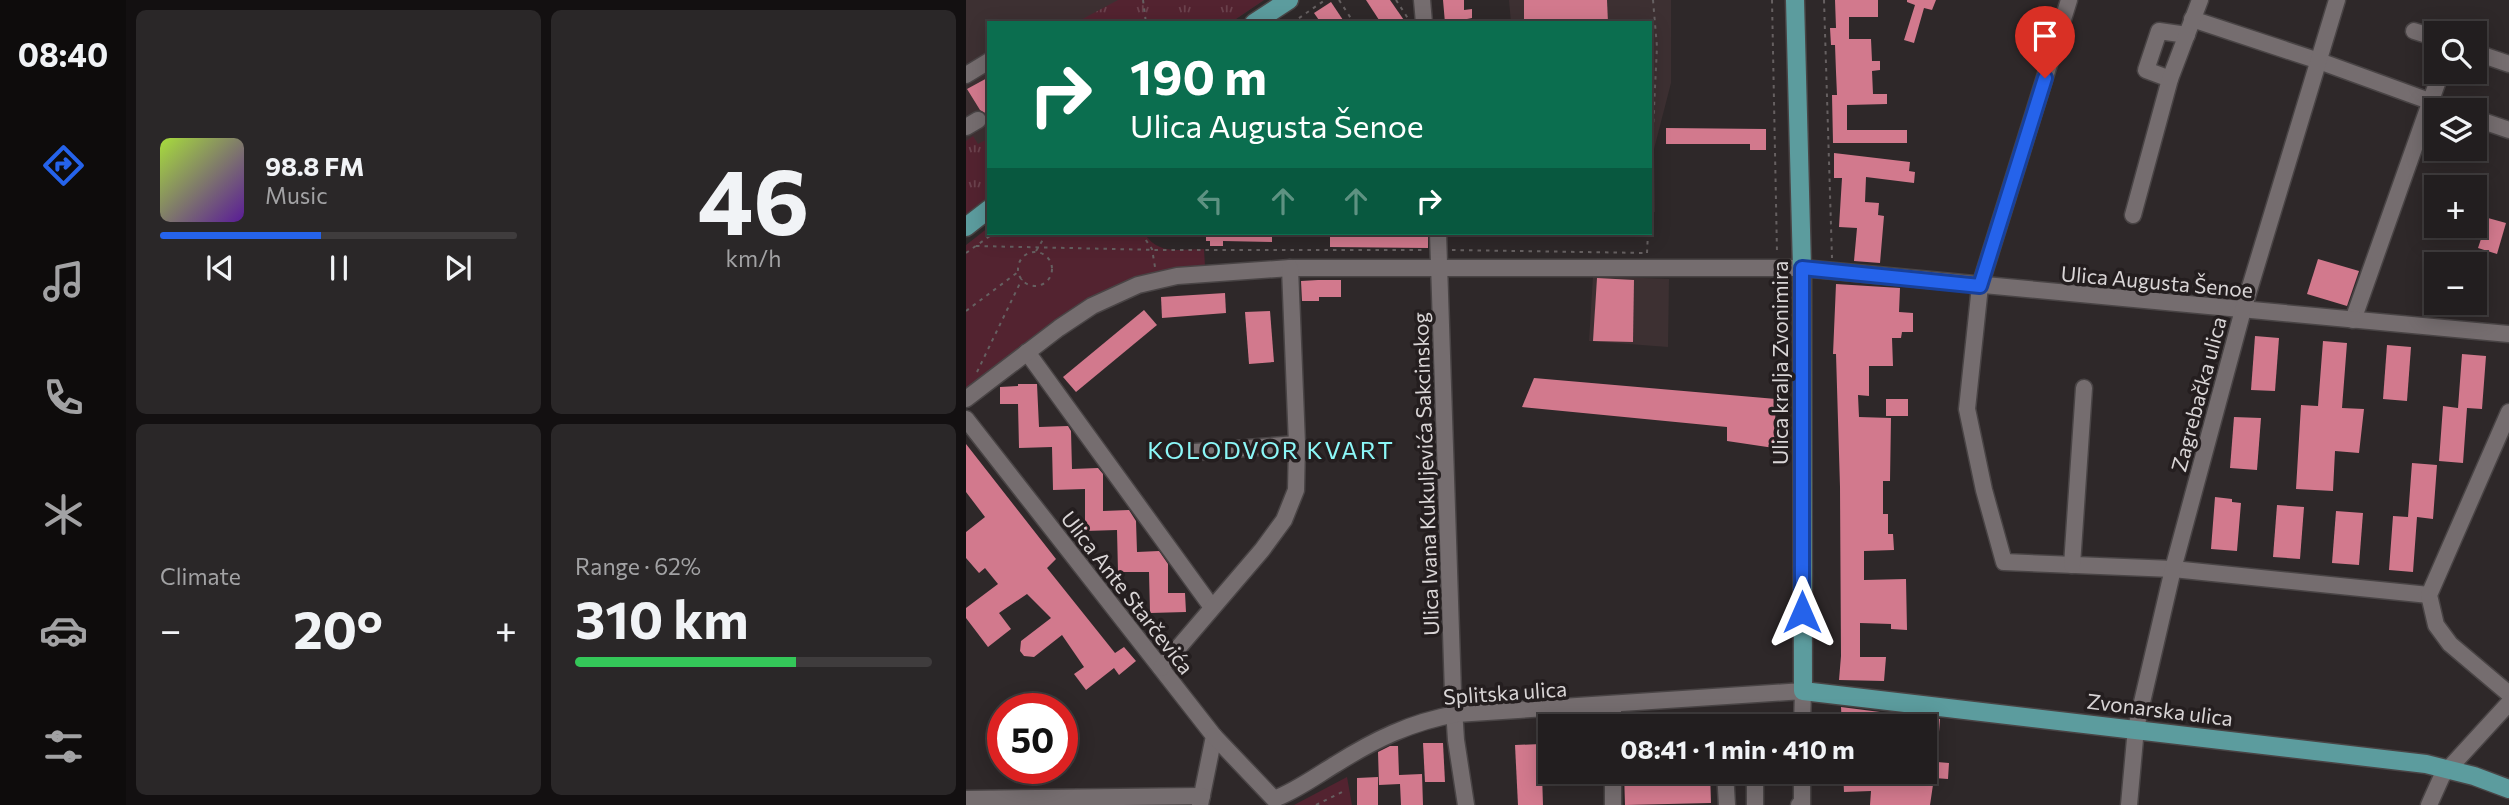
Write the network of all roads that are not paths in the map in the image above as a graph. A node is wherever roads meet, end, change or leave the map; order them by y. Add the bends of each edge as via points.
1 (1289, 0) edge
2 (1422, 0) edge
3 (1795, 0) edge
4 (2070, 0) edge
5 (2200, 0) edge
6 (2336, 0) edge
7 (2192, 19) junction
8 (1257, 21) edge
9 (1424, 21) edge
10 (2414, 31) dead end
11 (2424, 34) edge
12 (2187, 35) junction
13 (2487, 56) edge
14 (2319, 61) junction
15 (987, 62) edge
16 (2509, 64) edge
17 (966, 75) edge
18 (2170, 79) junction
19 (2424, 99) edge
20 (2424, 122) edge
21 (2487, 123) edge
22 (2509, 131) edge
23 (987, 211) edge
24 (2133, 215) dead end
25 (966, 228) edge
26 (1438, 235) edge
27 (1290, 268) junction
28 (1440, 268) junction
29 (1802, 268) junction
30 (1980, 286) junction
31 (2243, 310) junction
32 (2353, 320) junction
33 (2509, 334) edge
34 (1027, 352) junction
35 (2084, 388) dead end
36 (966, 399) edge
37 (2509, 412) edge
38 (966, 419) edge
39 (1297, 444) junction
40 (1195, 452) dead end
41 (2072, 565) junction
42 (2173, 569) junction
43 (2429, 595) junction
44 (1212, 606) junction
45 (1161, 668) junction
46 (1803, 691) junction
47 (2509, 694) edge
48 (2509, 703) edge
49 (1613, 705) junction
50 (1456, 714) junction
51 (1613, 714) edge
52 (1802, 714) edge
53 (2136, 728) junction
54 (1214, 736) junction
55 (2448, 768) junction
56 (1613, 784) edge
57 (1726, 784) edge
58 (1755, 784) edge
59 (1801, 784) edge
60 (2509, 789) edge
61 (966, 799) edge
62 (1201, 800) edge
63 (1276, 802) edge
64 (1466, 805) edge
65 (1613, 805) edge
66 (1727, 805) edge
67 (1755, 805) edge
68 (1800, 805) edge
69 (2129, 805) edge
70 (2429, 805) edge

1 - 8 main road
2 - 9 street
3 - 29 main road, Ulica kralja Zvonimira
4 - 30 street
5 - 7 street
6 - 14 street, Zagrebačka ulica
7 - 12 street
7 - 14 street
10 - 11 street
12 - 18 street
12 - 18 street via 2159,31 2146,70
13 - 16 street
14 - 19 street
14 - 31 street, Zagrebačka ulica
15 - 17 street
18 - 24 street
20 - 32 street
21 - 22 street
23 - 25 main road
26 - 28 street, Ulica Ivana Kukuljevića Sakcinskog
27 - 28 street, Ulica Augusta Šenoe
27 - 34 street, Ulica Augusta Šenoe via 1211,272 1138,285 1092,306
27 - 39 street
28 - 29 street, Ulica Augusta Šenoe via 1648,261
28 - 50 street, Ulica Ivana Kukuljevića Sakcinskog
29 - 30 street, Ulica Augusta Šenoe
29 - 46 main road, Ulica kralja Zvonimira
30 - 31 street, Ulica Augusta Šenoe
30 - 41 street via 1967,409 2004,562
31 - 32 street, Ulica Augusta Šenoe
31 - 42 street, Zagrebačka ulica
32 - 33 street, Ulica Augusta Šenoe
34 - 36 street, Ulica Augusta Šenoe
34 - 44 street
35 - 41 street
37 - 43 street
38 - 45 street, Ulica Ante Starčevića
39 - 40 street
39 - 44 street via 1296,490 1284,520
41 - 42 street
42 - 43 street
42 - 53 street, Zagrebačka ulica
43 - 47 street via 2436,625 2450,644
44 - 45 street
45 - 54 street, Ulica Ante Starčevića
46 - 49 street, Splitska ulica
46 - 52 street, Ulica kralja Zvonimira
46 - 53 main road, Zvonarska ulica
48 - 55 street
49 - 50 street, Splitska ulica
49 - 51 street
50 - 63 street, Splitska ulica via 1404,727
50 - 64 street, Ulica Ivana Kukuljevića Sakcinskog
53 - 55 main road, Zvonarska ulica
53 - 69 street, Zagrebačka ulica
54 - 62 street
54 - 63 street, Splitska ulica
55 - 60 main road, Zvonarska ulica
55 - 70 street
56 - 65 street
57 - 66 street
58 - 67 street
59 - 68 street
61 - 62 street

